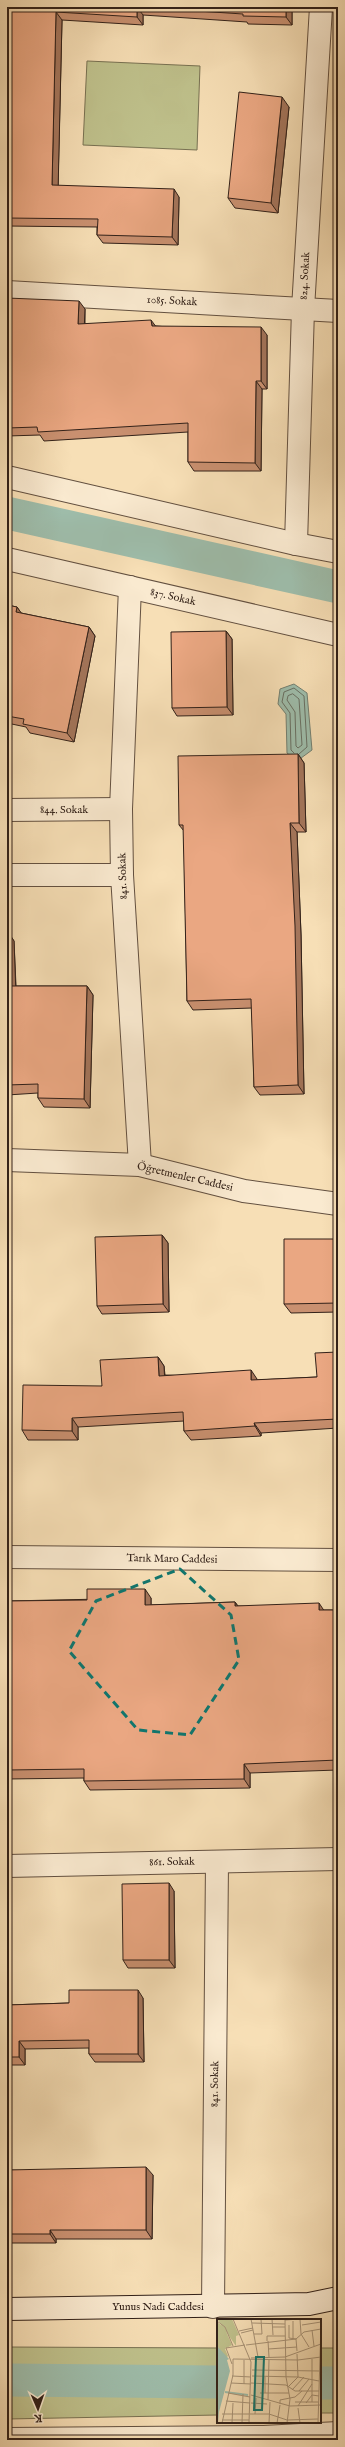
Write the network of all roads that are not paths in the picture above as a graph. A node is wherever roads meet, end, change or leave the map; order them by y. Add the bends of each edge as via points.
1 (321, 7) edge
2 (7, 292) edge
3 (303, 309) junction
4 (338, 311) edge
5 (7, 477) edge
6 (296, 544) junction
7 (338, 552) edge
8 (7, 559) edge
9 (130, 587) junction
10 (338, 635) edge
11 (121, 809) junction
12 (7, 810) edge
13 (7, 875) edge
14 (122, 876) junction
15 (7, 1160) edge
16 (140, 1165) junction
17 (338, 1204) edge
18 (7, 1557) edge
19 (338, 1560) edge
20 (338, 1859) edge
21 (217, 1862) junction
22 (7, 1866) edge
23 (338, 2298) edge
24 (309, 2304) junction
25 (213, 2307) junction
26 (7, 2309) edge
27 (338, 2310) edge
28 (338, 2434) edge
29 (7, 2439) edge
30 (264, 2439) edge

1 - 3 street, 824. Sokak
2 - 3 street, 1085. Sokak
3 - 4 street, 1085. Sokak
3 - 6 street, 824. Sokak
5 - 6 street
6 - 7 street
8 - 9 street, 837. Sokak
9 - 10 street, 837. Sokak
9 - 11 street, 841. Sokak
11 - 12 street, 844. Sokak
11 - 14 street, 841. Sokak
13 - 14 street
14 - 16 street, 841. Sokak
15 - 16 street, Öğretmenler Caddesi
16 - 17 street, Öğretmenler Caddesi via 244,1191
18 - 19 street, Tarık Maro Caddesi
20 - 21 street, 861. Sokak
21 - 22 street, 861. Sokak
21 - 25 street, 841. Sokak
23 - 24 street, Yunus Nadi Caddesi
24 - 25 street, Yunus Nadi Caddesi
24 - 27 street, Yunus Nadi Caddesi
25 - 26 street, Yunus Nadi Caddesi
28 - 30 street
29 - 30 street

